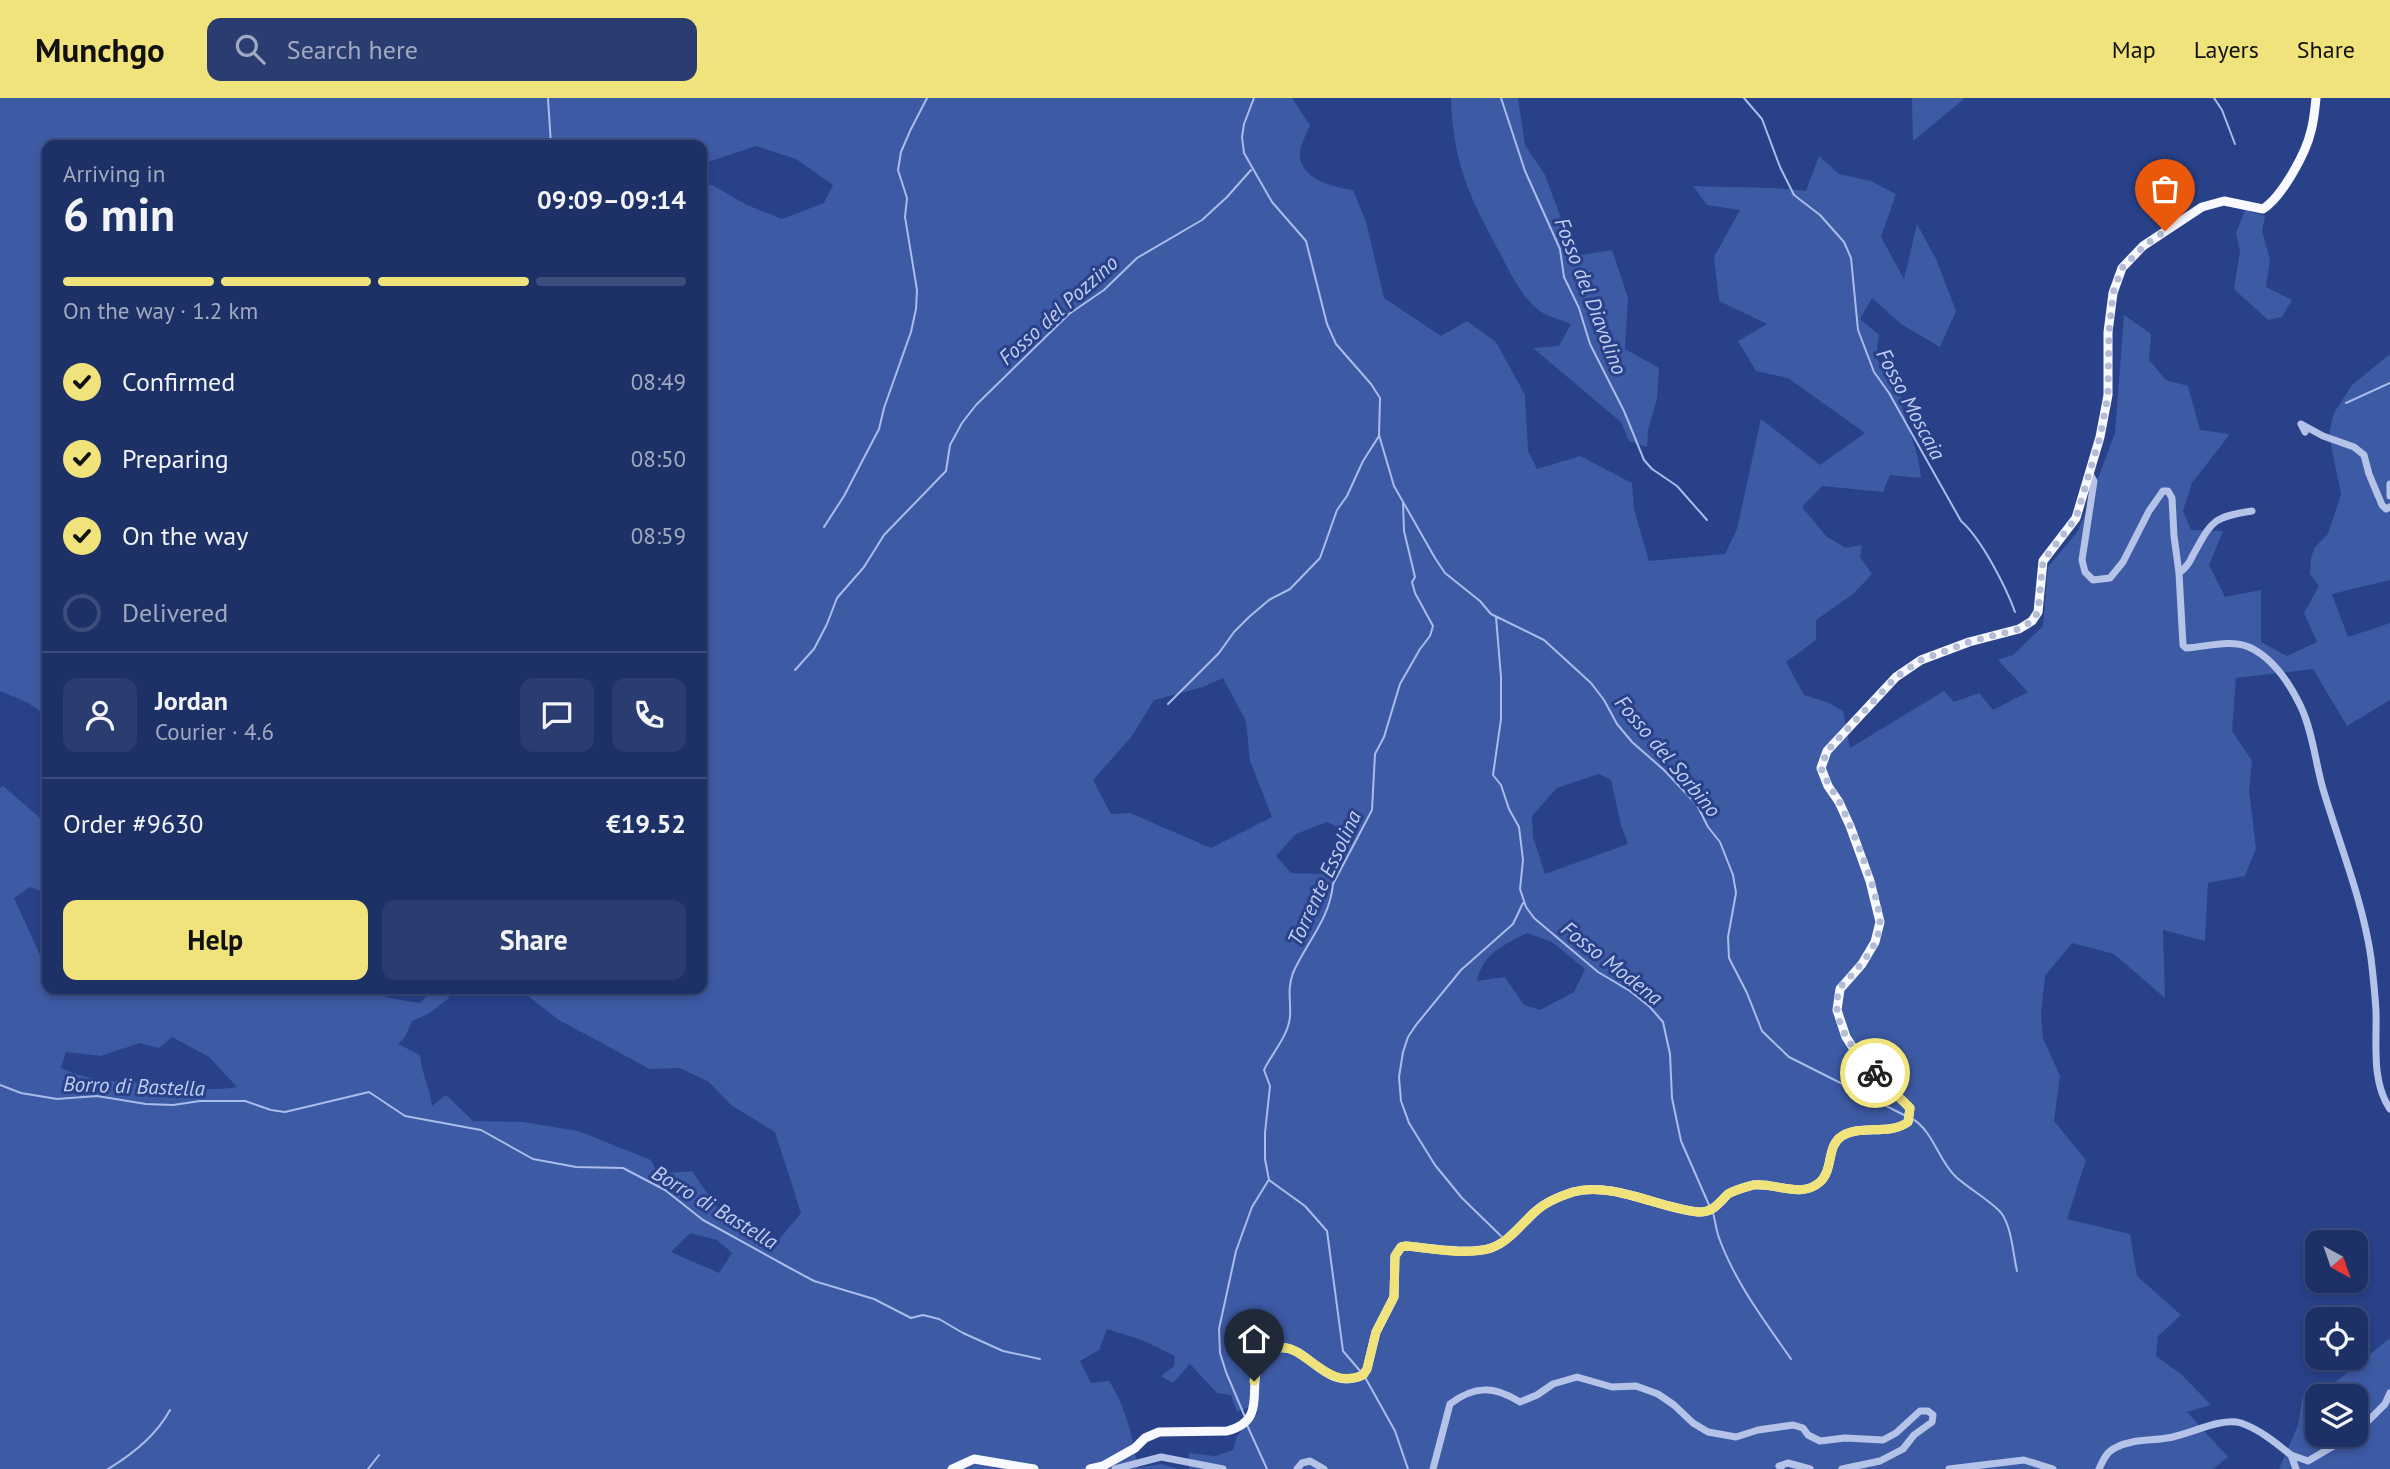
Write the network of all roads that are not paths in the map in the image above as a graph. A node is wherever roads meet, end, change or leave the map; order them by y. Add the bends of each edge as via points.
1 (2316, 98) edge
2 (2305, 432) dead end
3 (2090, 474) junction
4 (2390, 484) edge
5 (2390, 496) edge
6 (2390, 507) edge
7 (2252, 511) dead end
8 (2179, 573) junction
9 (2390, 1109) edge
10 (2390, 1393) edge
11 (2368, 1423) edge
12 (2332, 1447) edge
13 (2291, 1455) junction
14 (1106, 1467) edge
15 (952, 1469) edge
16 (1034, 1469) edge
17 (1090, 1469) edge
18 (1115, 1469) edge
19 (1223, 1469) edge
20 (1297, 1469) edge
21 (1324, 1469) edge
22 (1433, 1469) edge
23 (1781, 1469) edge
24 (1810, 1469) edge
25 (1842, 1469) edge
26 (1948, 1469) edge
27 (2053, 1469) edge
28 (2099, 1469) edge
29 (2296, 1469) edge

1 - 3 main road via 2304,150 2274,202 2263,209 2224,201 2202,207 2144,246 2122,268 2113,293 2108,395
2 - 6 street via 2301,424 2364,455 2382,505
3 - 8 street via 2094,481 2082,560 2087,576 2110,578 2166,491 2172,498
3 - 14 main road via 2076,518 2043,561 2038,612 2032,621 1921,660 1896,677 1827,751 1821,768 1850,826 1880,922 1862,964 1840,989 1837,1010 1846,1037 1861,1060 1910,1108 1908,1122 1895,1129 1842,1136 1832,1151 1829,1173 1808,1189 1755,1185 1730,1192 1718,1206 1704,1212 1620,1193 1575,1191 1538,1209 1492,1248 1401,1247 1395,1256 1394,1297 1376,1332 1363,1375 1332,1376 1293,1349 1278,1348 1258,1364 1252,1414 1237,1428 1159,1432
4 - 5 street
7 - 8 street via 2220,517 2207,528
8 - 9 street via 2183,645 2197,648 2222,643 2253,649 2276,667 2302,709 2371,955 2378,1078
10 - 11 street
12 - 13 street via 2308,1461
13 - 28 street via 2264,1435 2228,1421 2169,1438 2117,1446
13 - 29 street
14 - 17 main road
15 - 16 main road via 974,1459
18 - 19 street via 1161,1457
20 - 21 street via 1310,1461
22 - 25 street via 1450,1404 1462,1395 1502,1391 1520,1402 1577,1377 1647,1390 1708,1432 1736,1437 1793,1425 1820,1441 1883,1440 1920,1411 1933,1415 1932,1422 1903,1449 1880,1461
23 - 24 street via 1779,1466 1788,1463
26 - 27 street via 2024,1460

